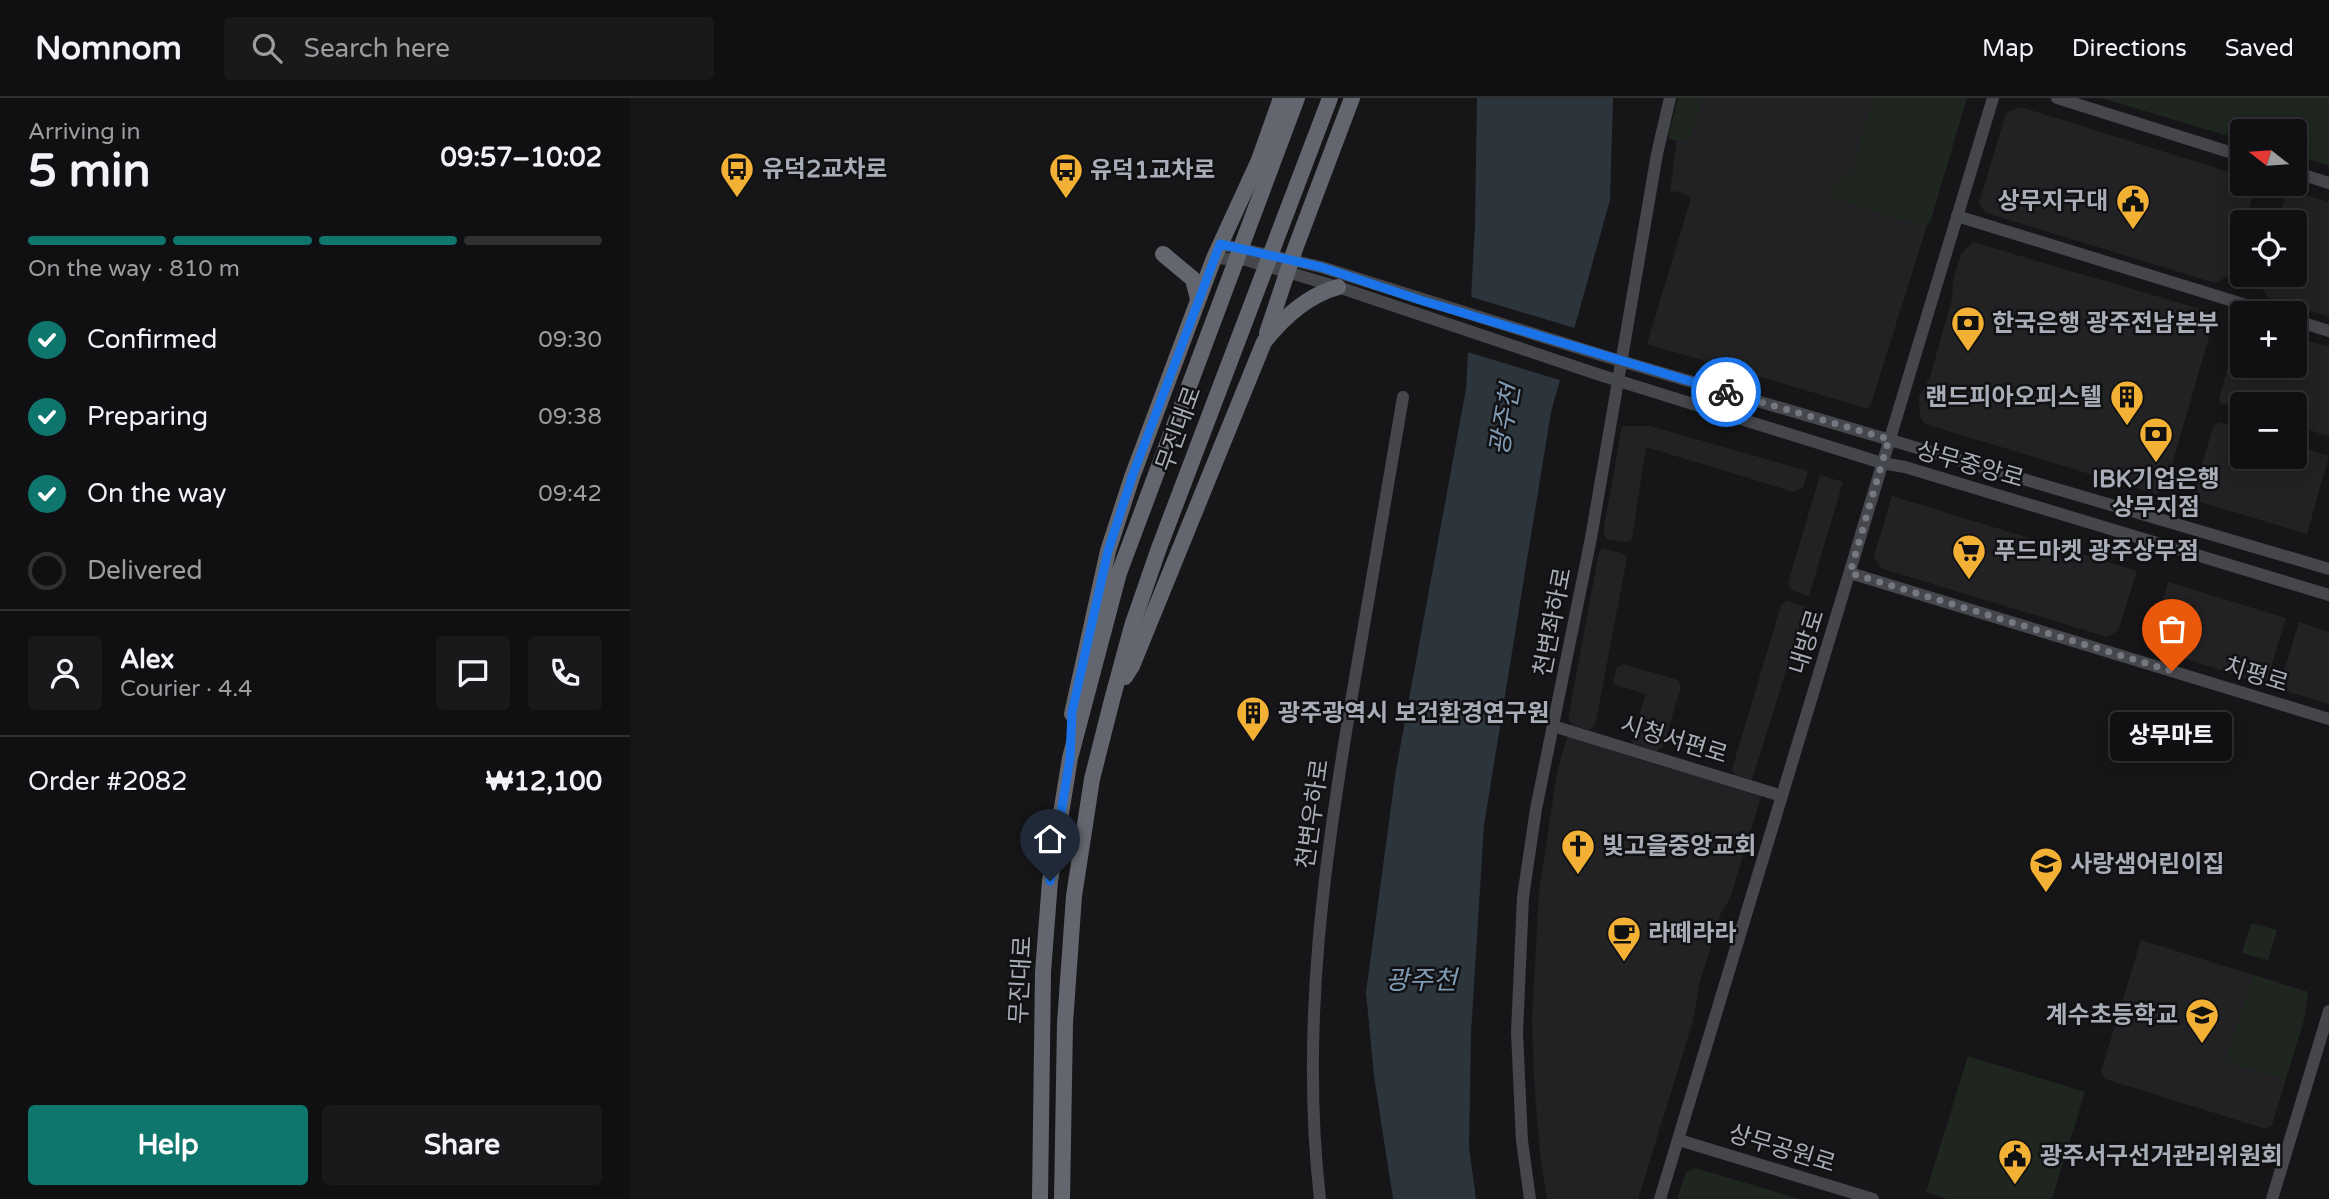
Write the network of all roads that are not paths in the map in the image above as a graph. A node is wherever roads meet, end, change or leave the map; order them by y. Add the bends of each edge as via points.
1 (1281, 98) edge
2 (1297, 98) edge
3 (1352, 98) edge
4 (1670, 98) edge
5 (1993, 98) edge
6 (2043, 98) edge
7 (1331, 100) edge
8 (2067, 101) edge
9 (2230, 152) edge
10 (2307, 176) edge
11 (2329, 183) edge
12 (1957, 216) junction
13 (1217, 251) junction
14 (1163, 254) dead end
15 (1290, 266) junction
16 (1338, 287) junction
17 (1198, 299) junction
18 (2233, 301) edge
19 (2307, 324) edge
20 (2329, 331) edge
21 (1265, 342) junction
22 (1621, 361) junction
23 (1617, 379) junction
24 (1403, 397) dead end
25 (1889, 439) junction
26 (1882, 463) junction
27 (2329, 569) edge
28 (1850, 573) junction
29 (2329, 595) edge
30 (1112, 700) junction
31 (2329, 719) edge
32 (1553, 726) junction
33 (1070, 758) junction
34 (1782, 796) junction
35 (2329, 1012) edge
36 (1679, 1140) junction
37 (1040, 1199) edge
38 (1062, 1199) edge
39 (1320, 1199) edge
40 (1530, 1199) edge
41 (1660, 1199) edge
42 (1873, 1199) edge
43 (2272, 1199) edge

1 - 13 highway via 1259,160
2 - 33 highway, 무진대로 via 1119,573
3 - 15 highway
4 - 22 street, 천변좌하로
5 - 12 street, 내방로
6 - 8 street
7 - 30 highway, 무진대로 via 1140,603
8 - 9 street
10 - 11 street
12 - 18 street
12 - 25 street, 내방로
13 - 15 street
13 - 17 highway
14 - 17 highway via 1193,278
15 - 16 street
15 - 21 highway
15 - 22 street, 상무중앙로
16 - 21 highway via 1283,320
16 - 23 street, 상무중앙로
17 - 33 highway via 1108,551 1072,712
19 - 20 street
21 - 30 highway via 1132,666
22 - 23 street, 천변좌하로
22 - 25 street, 상무중앙로
23 - 26 street, 상무중앙로
23 - 32 street, 천변좌하로
24 - 39 street, 천변우하로 via 1331,816 1317,953 1312,1076
25 - 26 street, 내방로
25 - 27 street, 상무중앙로
26 - 28 street, 내방로
26 - 29 street, 상무중앙로
28 - 31 street, 치평로
28 - 34 street, 내방로
30 - 38 highway, 무진대로 via 1092,779 1073,896
32 - 34 street, 시청서편로
32 - 40 street, 천변좌하로 via 1523,897 1519,960 1519,1085
33 - 37 highway, 무진대로 via 1050,881 1043,972
34 - 36 street, 내방로
35 - 43 street
36 - 41 street, 내방로
36 - 42 street, 상무공원로

